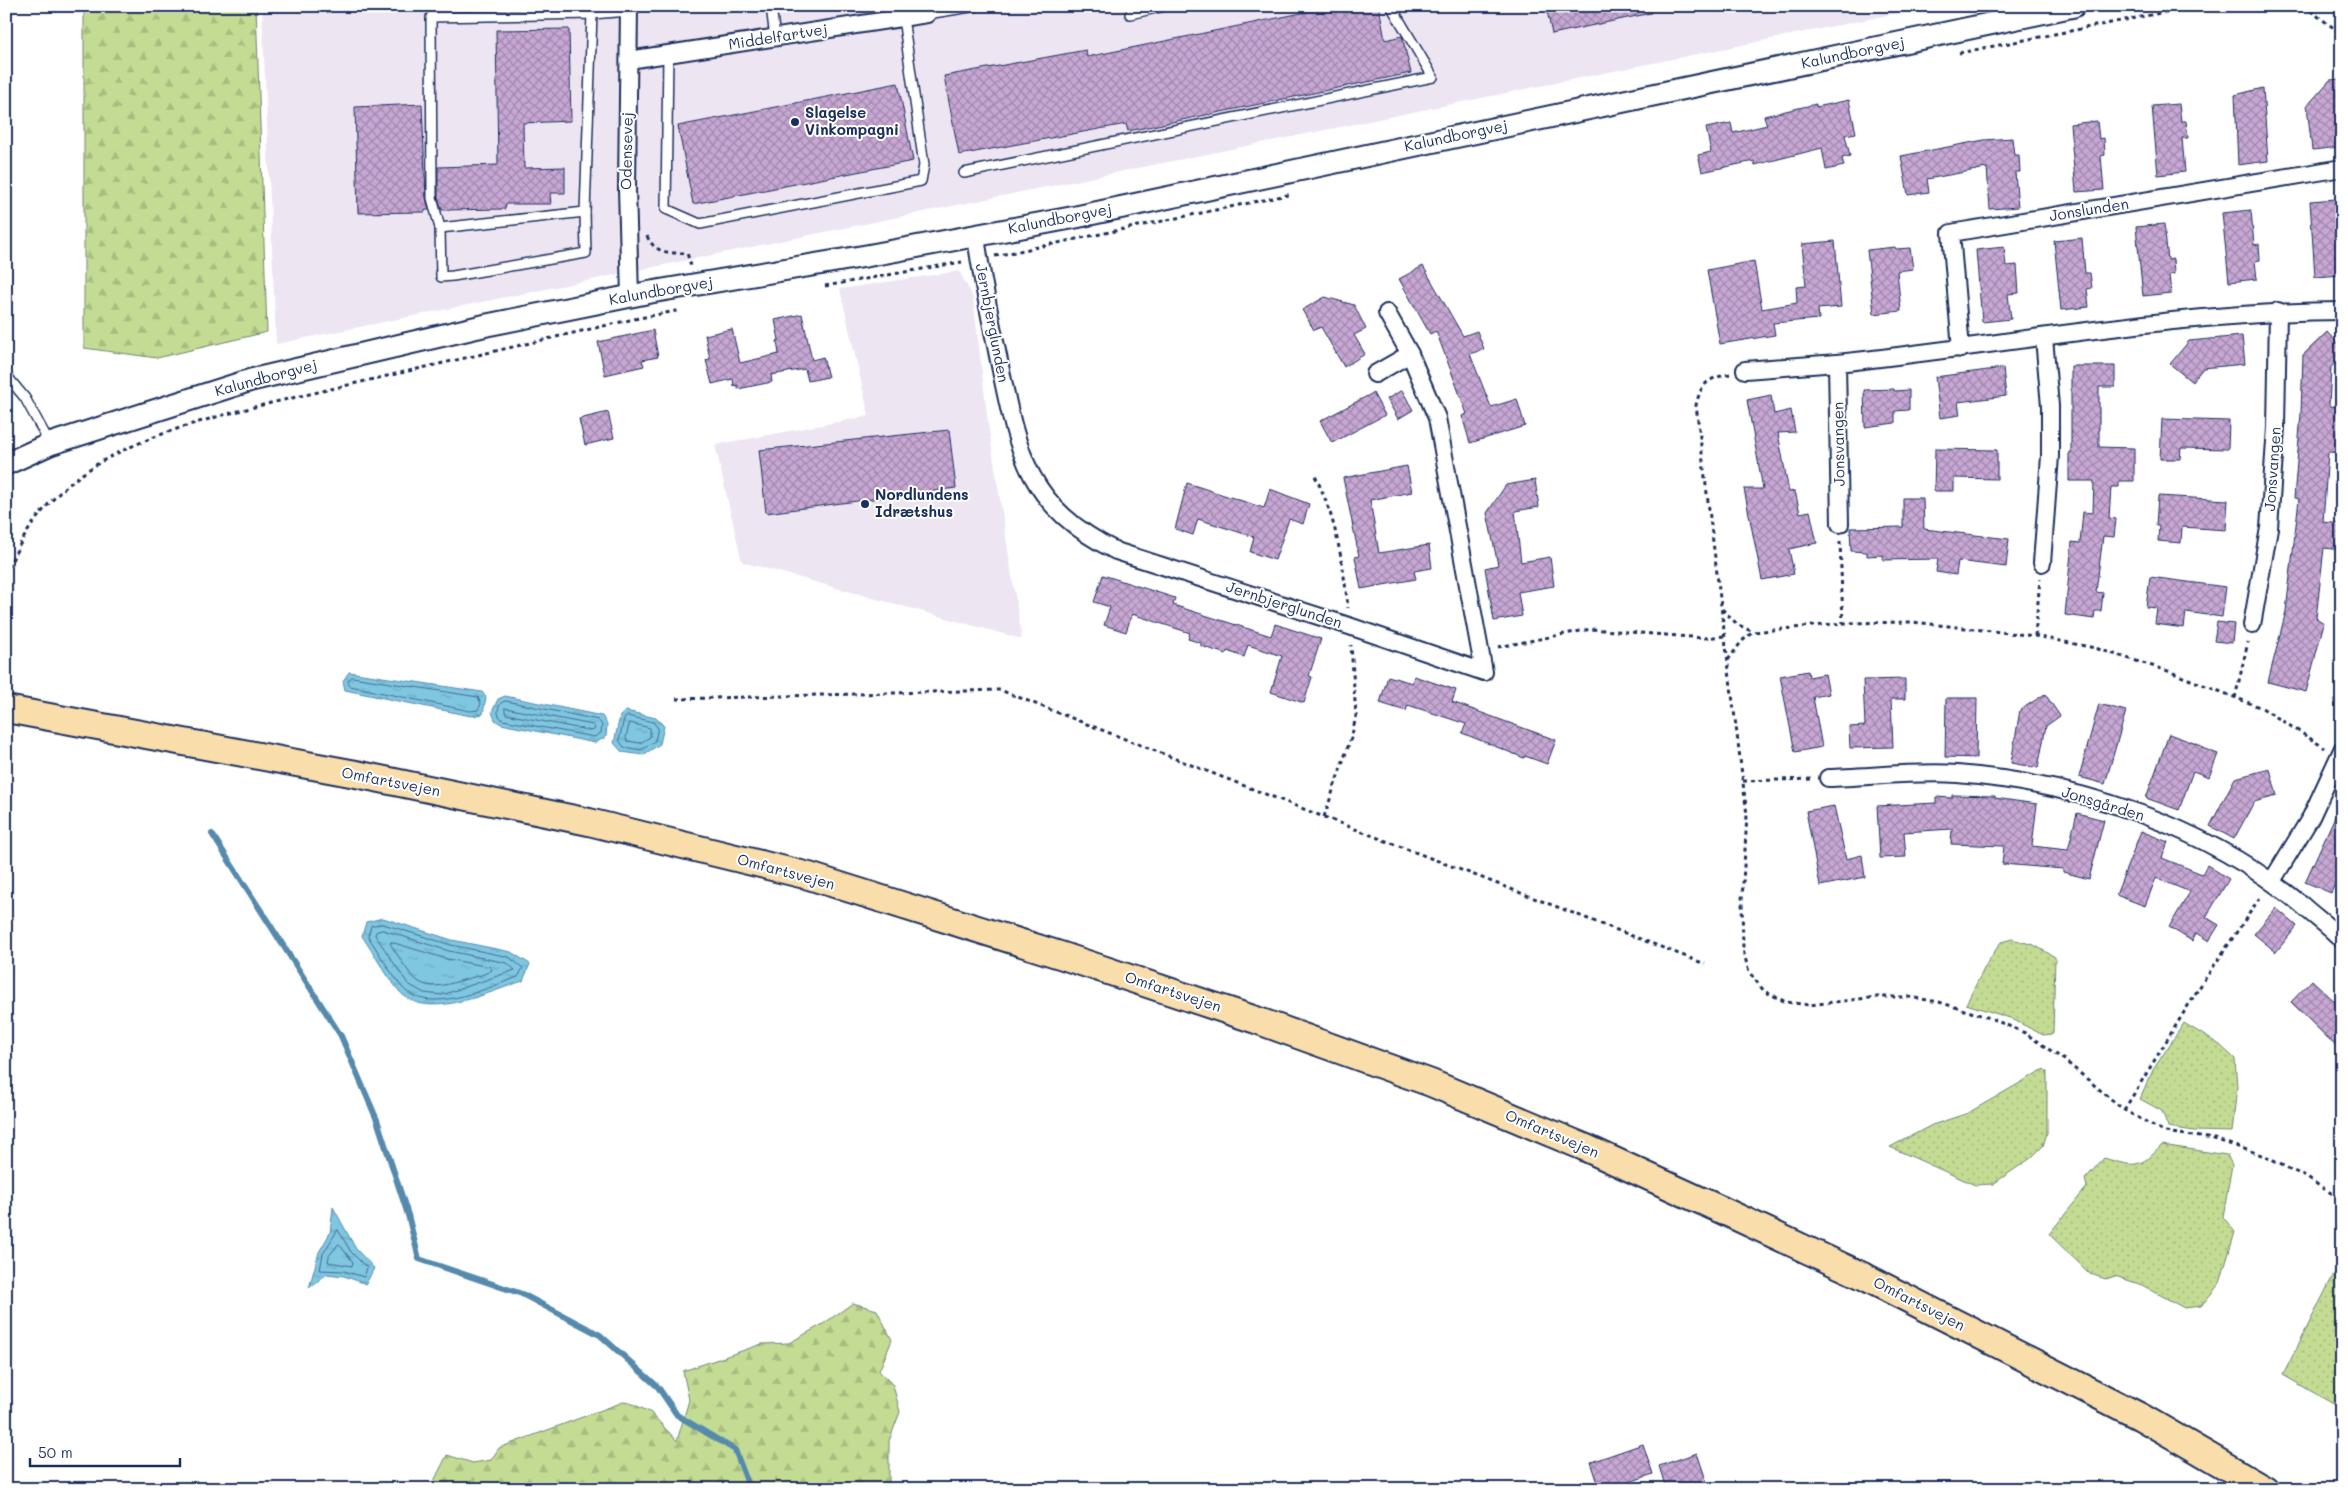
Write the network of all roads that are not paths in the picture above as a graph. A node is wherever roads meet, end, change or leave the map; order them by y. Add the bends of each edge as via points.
1 (771, 6) edge
2 (977, 6) edge
3 (1137, 6) edge
4 (1165, 6) edge
5 (1391, 6) edge
6 (2074, 6) edge
7 (629, 8) edge
8 (592, 14) junction
9 (927, 14) joint
10 (903, 18) junction
11 (775, 38) junction
12 (668, 54) junction
13 (628, 60) junction
14 (2342, 168) edge
15 (964, 173) dead end
16 (585, 212) junction
17 (440, 228) junction
18 (976, 236) junction
19 (630, 296) junction
20 (2278, 311) junction
21 (2342, 311) edge
22 (1387, 313) dead end
23 (2044, 338) junction
24 (1961, 350) junction
25 (1410, 354) junction
26 (1838, 364) junction
27 (1745, 370) road end
28 (1376, 374) dead end
29 (6, 375) edge
30 (50, 444) junction
31 (6, 464) edge
32 (1840, 524) road end
33 (2042, 563) road end
34 (2252, 625) road end
35 (6, 709) edge
36 (2341, 753) edge
37 (1828, 778) road end
38 (2272, 881) junction
39 (2342, 940) edge
40 (2265, 1489) edge

1 - 11 lane
2 - 9 lane
3 - 4 lane via 1130,14
5 - 15 lane via 1433,77
6 - 18 street, Kalundborgvej
7 - 8 lane
7 - 13 street, Odensevej
8 - 16 lane
8 - 17 lane via 431,17 432,198
9 - 10 street, Middelfartvej
10 - 11 street, Middelfartvej
10 - 12 lane via 924,165 921,181 700,224 666,209
11 - 12 street, Middelfartvej
12 - 13 street, Middelfartvej
13 - 19 street, Odensevej
14 - 24 street, Jonslunden via 1950,233
16 - 17 lane
16 - 17 lane via 586,253 453,276 440,277
18 - 19 street, Kalundborgvej
18 - 25 street, Jernbjerglunden via 1011,420 1026,466 1059,513 1087,536 1116,551 1484,672 1436,418
19 - 30 street, Kalundborgvej via 487,325 251,380
20 - 21 street
20 - 23 street via 2165,320
20 - 34 street, Jonsvangen via 2276,427 2269,528
22 - 25 street, Jernbjerglunden
23 - 24 street
23 - 33 street via 2050,406 2050,456
24 - 26 street
25 - 28 street
26 - 27 street
26 - 32 street, Jonsvangen
29 - 30 lane via 25,398
30 - 31 street, Kalundborgvej
35 - 40 main road, Omfartsvejen via 356,774 589,822 810,876 1256,1020 1431,1083 1584,1147 1736,1217 1873,1281 2141,1417
36 - 38 street via 2311,817
37 - 38 street, Jonsgården via 1956,774 2040,785 2124,807 2194,836
38 - 39 street, Jonsgården

